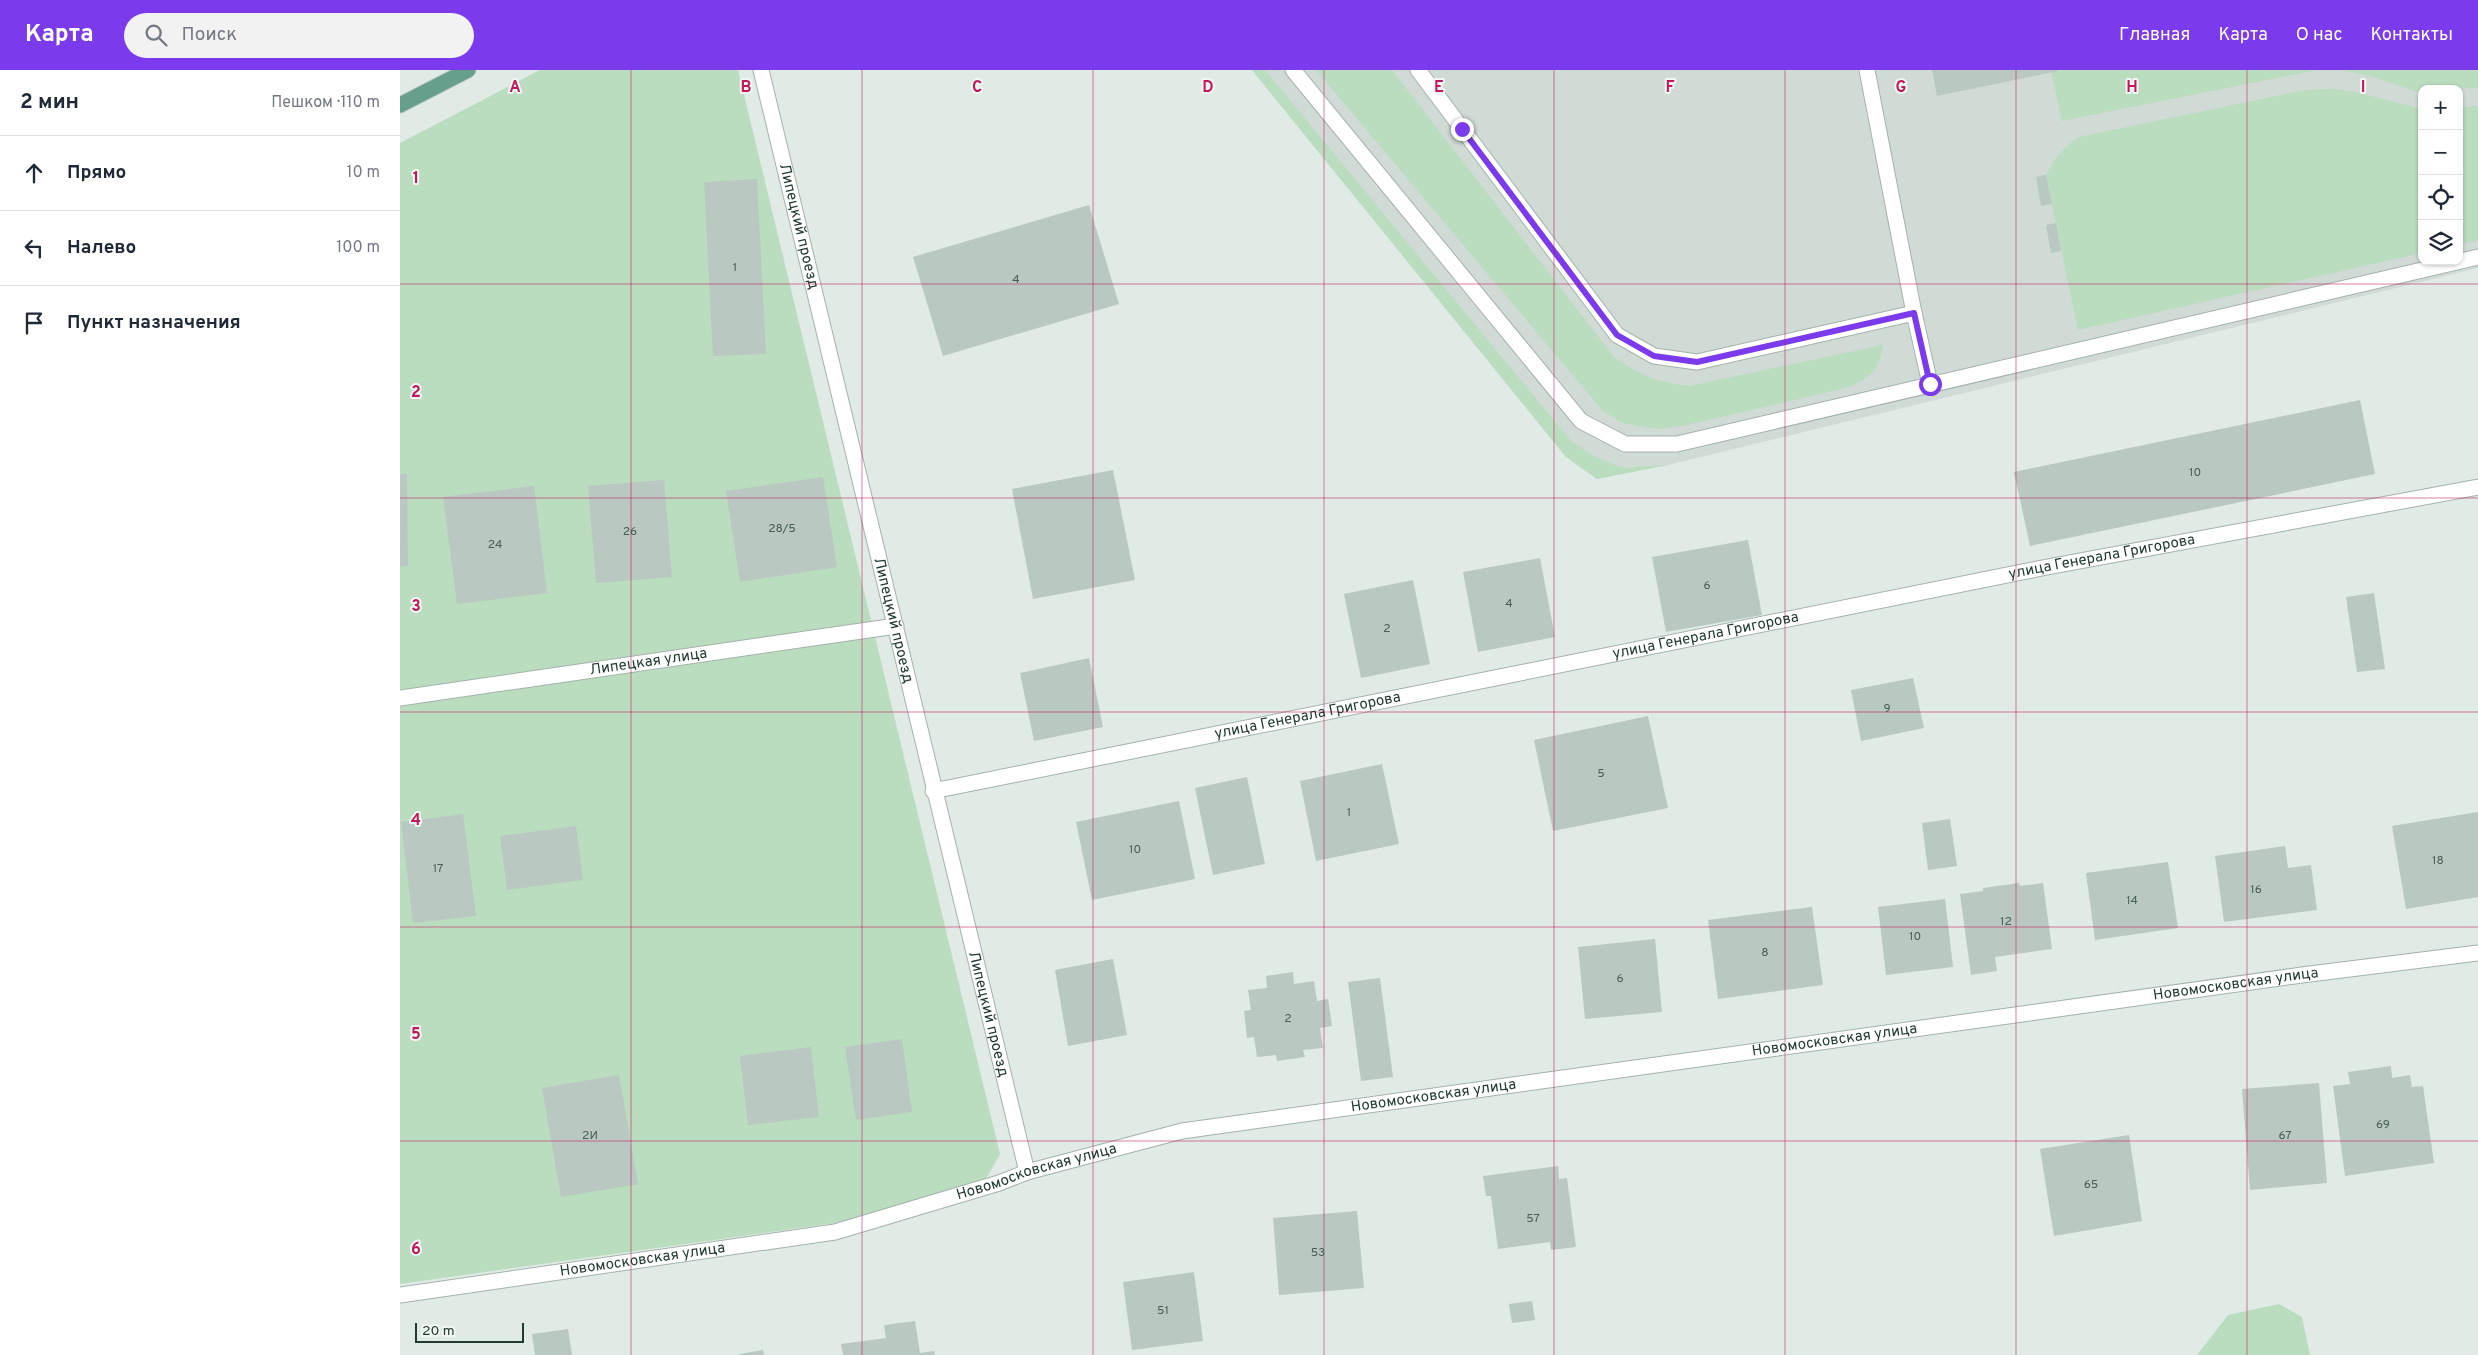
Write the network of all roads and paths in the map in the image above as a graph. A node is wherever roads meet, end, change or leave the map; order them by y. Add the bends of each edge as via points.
1 (468, 70) edge
2 (761, 70) edge
3 (1293, 70) edge
4 (1418, 70) edge
5 (1867, 70) edge
6 (400, 105) edge
7 (2478, 257) edge
8 (1914, 313) junction
9 (1930, 384) junction
10 (2478, 487) edge
11 (896, 626) junction
12 (400, 698) edge
13 (933, 790) junction
14 (2478, 953) edge
15 (1027, 1172) junction
16 (400, 1295) edge

1 - 6 main road
2 - 11 street, Липецкий проезд
3 - 9 street via 1581,421 1625,444 1677,444
4 - 8 street via 1617,335 1654,356 1697,362
5 - 8 street
7 - 9 street
8 - 9 street
10 - 13 street, улица Генерала Григорова via 2032,570
11 - 12 street, Липецкая улица
11 - 13 street, Липецкий проезд
13 - 15 street, Липецкий проезд
14 - 15 street, Новомосковская улица via 1182,1131
15 - 16 street, Новомосковская улица via 835,1232

